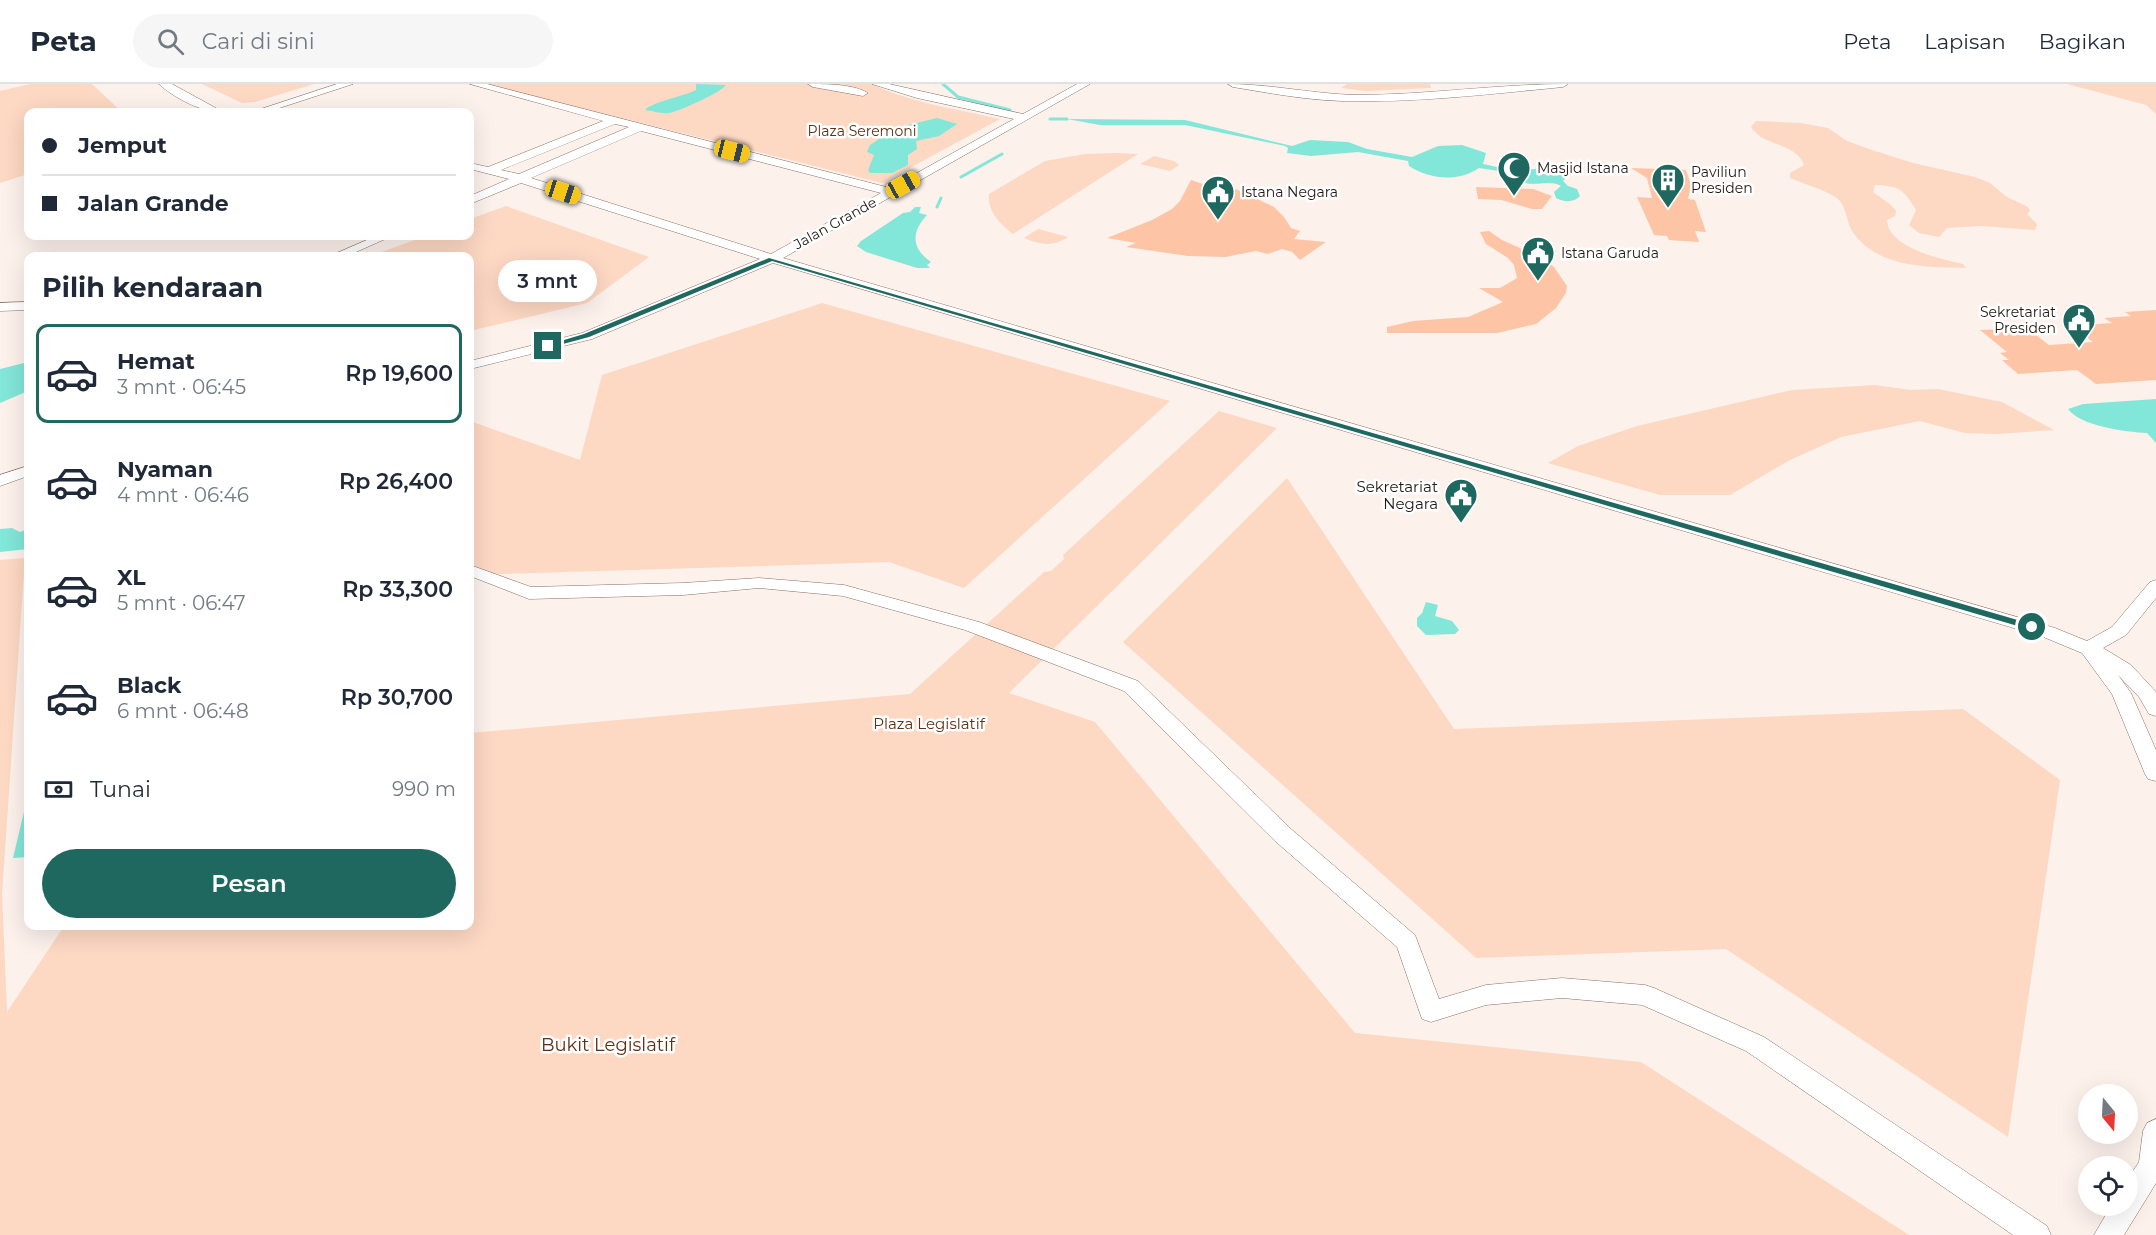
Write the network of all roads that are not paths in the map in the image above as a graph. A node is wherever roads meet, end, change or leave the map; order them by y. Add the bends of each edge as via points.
1 (164, 84) edge
2 (348, 84) edge
3 (476, 84) edge
4 (813, 84) edge
5 (877, 84) edge
6 (1085, 84) edge
7 (1233, 84) edge
8 (1563, 84) edge
9 (833, 85) edge
10 (509, 93) junction
11 (864, 93) dead end
12 (207, 108) edge
13 (270, 108) edge
14 (628, 113) dead end
15 (1024, 118) junction
16 (614, 120) junction
17 (640, 128) junction
18 (474, 167) edge
19 (490, 170) junction
20 (519, 178) junction
21 (891, 192) junction
22 (474, 198) edge
23 (376, 240) edge
24 (347, 252) edge
25 (772, 259) junction
26 (24, 306) edge
27 (0, 307) edge
28 (474, 364) edge
29 (24, 472) edge
30 (0, 481) edge
31 (474, 572) edge
32 (2155, 587) edge
33 (2088, 649) junction
34 (2156, 709) edge
35 (2156, 774) edge
36 (2156, 1131) edge
37 (2154, 1164) edge
38 (2037, 1235) edge
39 (2108, 1235) edge

1 - 12 street
2 - 13 street
3 - 10 street
4 - 9 street
5 - 15 street
6 - 15 street, Jalan Grande
7 - 8 street via 1354,98 1400,98
9 - 11 street
10 - 14 street via 525,87
10 - 16 street
15 - 21 street, Jalan Grande
16 - 17 street
16 - 19 street
17 - 20 street
17 - 21 street
18 - 19 street
19 - 20 street
20 - 22 street
20 - 25 street
21 - 25 street, Jalan Grande
23 - 24 street
25 - 28 street, Jalan Grande via 587,336
25 - 33 street via 1808,560 2032,627
26 - 27 street
29 - 30 street
31 - 38 street via 529,593 759,583 844,591 972,626 1131,686 1283,836 1407,942 1431,1012 1486,995 1562,988 1645,995 1755,1044
32 - 33 street via 2119,631
33 - 34 street via 2129,672
33 - 35 street via 2121,693
36 - 37 street
37 - 39 street

